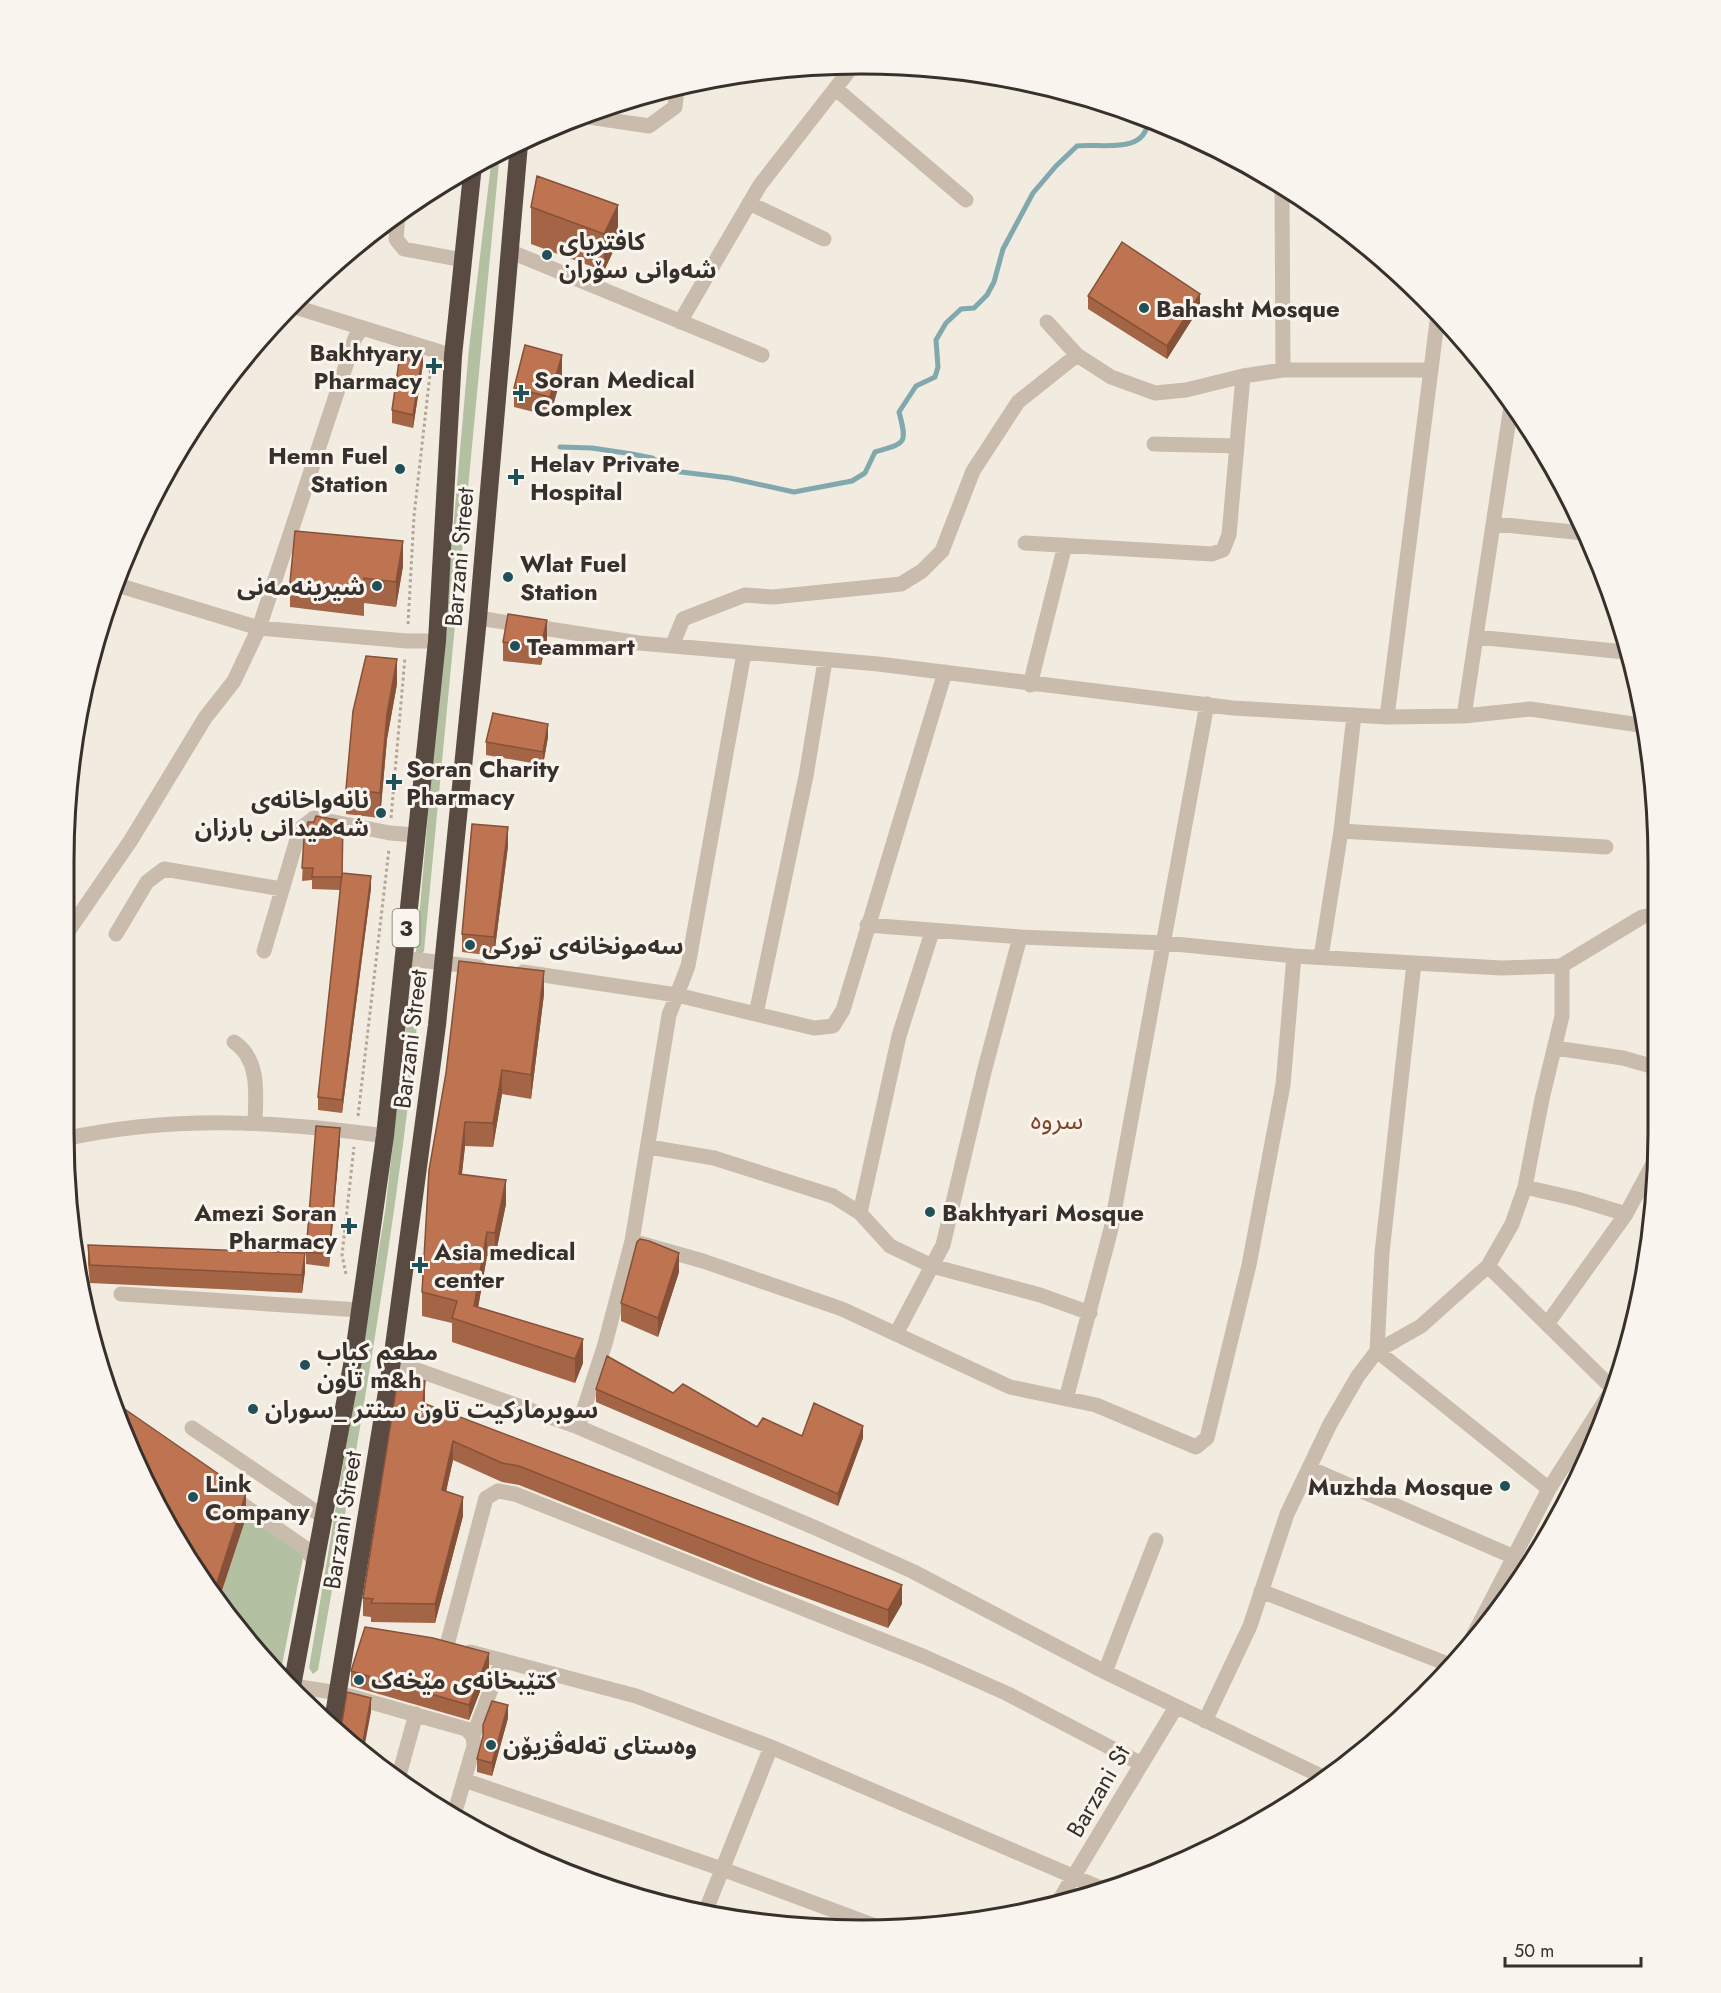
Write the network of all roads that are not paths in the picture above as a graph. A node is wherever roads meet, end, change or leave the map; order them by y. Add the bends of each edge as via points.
1 (847, 74) edge
2 (836, 89) junction
3 (676, 96) edge
4 (599, 118) edge
5 (518, 152) edge
6 (472, 176) edge
7 (1282, 196) edge
8 (966, 200) dead end
9 (749, 203) junction
10 (397, 224) edge
11 (824, 239) dead end
12 (509, 251) junction
13 (463, 260) junction
14 (300, 308) edge
15 (680, 322) junction
16 (1047, 322) dead end
17 (1436, 325) edge
18 (362, 328) junction
19 (762, 355) dead end
20 (1077, 355) junction
21 (453, 356) junction
22 (1282, 370) junction
23 (1429, 370) junction
24 (1243, 376) junction
25 (1513, 420) edge
26 (1154, 444) dead end
27 (1237, 446) junction
28 (1495, 524) junction
29 (1575, 532) edge
30 (1025, 543) dead end
31 (1065, 545) junction
32 (123, 587) edge
33 (478, 618) junction
34 (259, 628) junction
35 (1476, 638) junction
36 (437, 641) junction
37 (672, 646) junction
38 (1619, 651) edge
39 (744, 654) junction
40 (825, 661) junction
41 (945, 672) junction
42 (1030, 685) junction
43 (1207, 704) junction
44 (1354, 715) junction
45 (1464, 716) junction
46 (1387, 717) junction
47 (1635, 724) edge
48 (1341, 831) junction
49 (416, 835) junction
50 (1606, 847) dead end
51 (282, 889) junction
52 (1648, 916) edge
53 (74, 923) edge
54 (867, 925) junction
55 (932, 932) junction
56 (116, 934) dead end
57 (1020, 937) junction
58 (1166, 943) junction
59 (264, 951) dead end
60 (1294, 956) junction
61 (1321, 957) junction
62 (402, 958) junction
63 (444, 963) junction
64 (1414, 963) junction
65 (1562, 965) junction
66 (676, 995) junction
67 (756, 1014) junction
68 (234, 1042) dead end
69 (1555, 1048) junction
70 (1648, 1065) edge
71 (255, 1122) junction
72 (74, 1136) edge
73 (386, 1136) junction
74 (650, 1147) junction
75 (1646, 1176) edge
76 (1525, 1188) junction
77 (860, 1213) junction
78 (1626, 1214) junction
79 (632, 1241) junction
80 (932, 1266) junction
81 (1488, 1266) junction
82 (121, 1294) dead end
83 (359, 1310) junction
84 (1090, 1313) junction
85 (1547, 1324) junction
86 (896, 1334) junction
87 (1377, 1351) junction
88 (392, 1361) junction
89 (1606, 1383) edge
90 (1066, 1399) junction
91 (1595, 1415) edge
92 (578, 1427) junction
93 (192, 1428) dead end
94 (1570, 1453) junction
95 (1577, 1456) edge
96 (1309, 1468) junction
97 (221, 1488) edge
98 (1549, 1489) junction
99 (325, 1518) junction
100 (1156, 1540) dead end
101 (1514, 1557) junction
102 (316, 1565) junction
103 (1261, 1591) junction
104 (1487, 1610) edge
105 (349, 1630) junction
106 (368, 1633) edge
107 (502, 1662) junction
108 (1442, 1662) edge
109 (1105, 1672) junction
110 (294, 1678) edge
111 (303, 1688) edge
112 (339, 1693) junction
113 (1176, 1707) junction
114 (416, 1714) junction
115 (334, 1717) edge
116 (1205, 1721) junction
117 (473, 1736) junction
118 (771, 1747) junction
119 (1140, 1763) junction
120 (400, 1771) edge
121 (1316, 1774) edge
122 (464, 1780) junction
123 (456, 1807) edge
124 (722, 1869) junction
125 (1075, 1876) junction
126 (1093, 1884) edge
127 (1064, 1893) edge
128 (708, 1904) edge
129 (859, 1920) edge

1 - 2 street
2 - 8 street
2 - 9 street
3 - 4 street via 675,107 649,126
5 - 12 highway, Barzani Street / 3
6 - 13 highway, Barzani Street / 3
7 - 22 street
9 - 11 street
9 - 15 street
10 - 13 street via 396,239 404,249
12 - 15 street
12 - 33 highway, Barzani Street / 3
13 - 21 highway, Barzani Street / 3
14 - 18 street
15 - 19 street
16 - 20 street
17 - 23 street
18 - 21 street
18 - 34 street
20 - 24 street via 1111,376 1155,393
20 - 37 street via 1018,402 973,471 942,551 922,571 901,584 773,597 745,595 727,600 683,619
21 - 36 highway, Barzani Street / 3
22 - 23 street
22 - 24 street
23 - 46 street
24 - 27 street
25 - 28 street
26 - 27 street
27 - 31 street via 1229,535 1223,550 1212,554
28 - 29 street
28 - 35 street
30 - 31 street
31 - 42 street
32 - 34 street
33 - 37 street
33 - 63 highway, Barzani Street / 3
34 - 36 street
34 - 53 street via 234,681 205,718
35 - 38 street
35 - 45 street
36 - 49 highway, Barzani Street / 3
37 - 39 street
39 - 40 street
39 - 66 street via 688,966
40 - 41 street
40 - 67 street via 806,776
41 - 42 street
41 - 54 street
42 - 43 street
43 - 44 street
43 - 58 street
44 - 46 street
44 - 48 street
45 - 46 street
45 - 47 street via 1530,709
48 - 50 street
48 - 61 street
49 - 51 street via 314,818 300,829
49 - 62 highway, Barzani Street / 3
51 - 56 street via 164,869 147,882
51 - 59 street
52 - 65 street
54 - 55 street
54 - 67 street via 843,1010 832,1026 814,1028
55 - 57 street
55 - 77 street via 899,1036
57 - 58 street
57 - 80 street via 943,1245
58 - 60 street
58 - 84 street via 1111,1229
60 - 61 street
60 - 90 street via 1283,1085 1249,1265 1207,1438 1196,1447 1096,1405
61 - 64 street
62 - 63 street
62 - 73 highway, Barzani Street / 3
63 - 66 street
63 - 88 highway, Barzani Street / 3
64 - 65 street via 1501,968
64 - 87 street via 1382,1252
65 - 69 street via 1562,1016
66 - 67 street
66 - 74 street via 669,1015
68 - 71 street via 244,1049 254,1070
69 - 70 street
69 - 76 street
71 - 72 street via 158,1123
71 - 73 street
73 - 83 highway, Barzani Street / 3
74 - 77 street via 714,1158 833,1196
74 - 79 street
75 - 78 street
76 - 78 street
76 - 81 street via 1512,1224
77 - 80 street via 890,1246
78 - 85 street
79 - 86 street via 842,1309
79 - 92 street
80 - 84 street
80 - 86 street
81 - 85 street
81 - 87 street via 1421,1326
82 - 83 street
83 - 99 highway, Barzani Street / 3
84 - 90 street
85 - 89 street
86 - 90 street via 1010,1387
87 - 96 street via 1347,1396
87 - 98 street
88 - 92 street
88 - 105 highway, Barzani Street / 3
91 - 94 street
92 - 109 street via 912,1571
93 - 99 street
94 - 95 street
94 - 98 street
96 - 101 street
96 - 103 street via 1287,1514
97 - 102 street via 305,1548
98 - 101 street
99 - 102 highway, Barzani Street / 3
100 - 109 street
101 - 104 street
102 - 110 highway, Barzani Street / 3
103 - 108 street
103 - 116 street via 1250,1626
105 - 106 street
105 - 112 highway, Barzani Street / 3
107 - 117 street
107 - 118 street via 636,1696
107 - 119 street via 442,1644 486,1498 498,1491 515,1494 926,1657 1008,1694
109 - 113 street
111 - 112 street
112 - 114 street
112 - 115 highway, Barzani Street / 3
113 - 116 street
113 - 119 street, Barzani St
114 - 117 street via 466,1729
114 - 120 street
116 - 121 street
117 - 122 street
118 - 124 street
118 - 125 street
119 - 125 street, Barzani St
122 - 123 street
122 - 124 street
124 - 128 street
124 - 129 street
125 - 126 street
125 - 127 street, Barzani St

